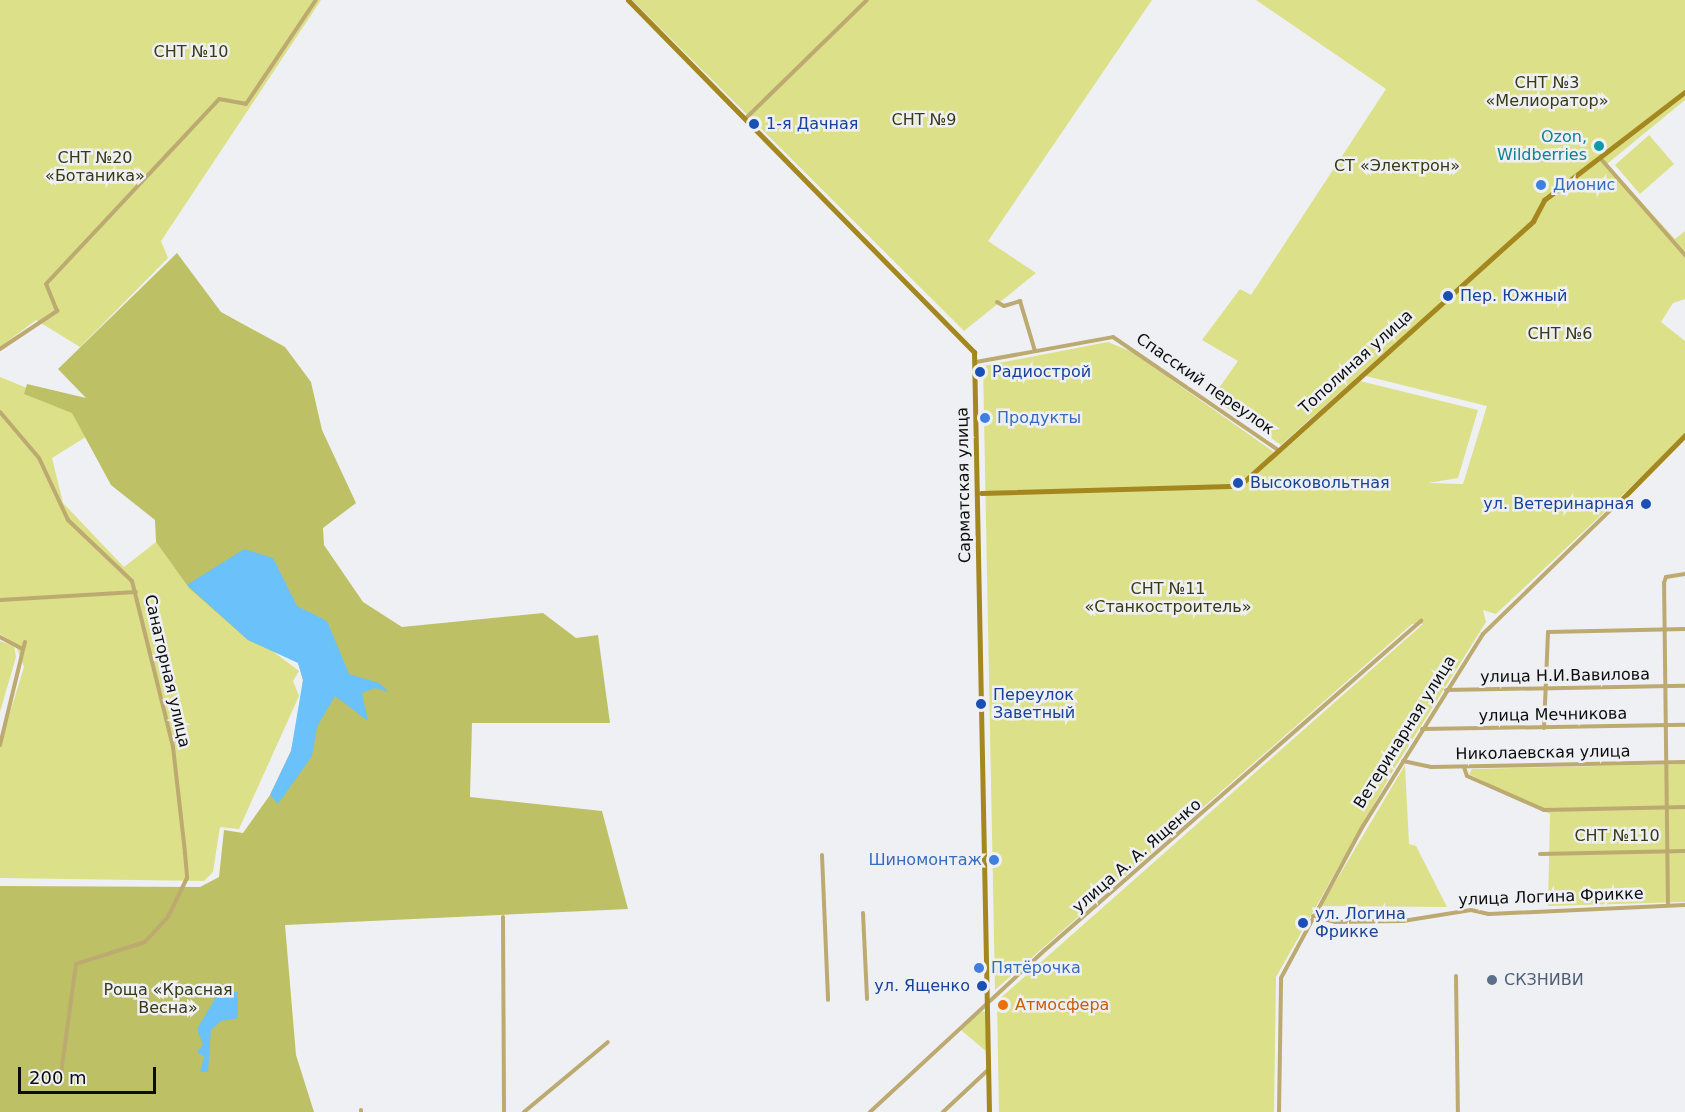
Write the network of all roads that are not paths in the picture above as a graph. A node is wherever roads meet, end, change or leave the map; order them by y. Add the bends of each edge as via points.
1 (316, 0) edge
2 (628, 0) edge
3 (867, 0) edge
4 (1685, 92) edge
5 (745, 119) junction
6 (1601, 159) junction
7 (1685, 255) edge
8 (997, 302) dead end
9 (0, 349) edge
10 (1035, 351) junction
11 (976, 362) junction
12 (0, 412) edge
13 (1685, 435) edge
14 (1278, 450) junction
15 (981, 493) dead end
16 (1621, 500) joint
17 (1685, 574) edge
18 (136, 592) junction
19 (0, 600) edge
20 (1421, 621) dead end
21 (1666, 629) junction
22 (1685, 629) edge
23 (0, 638) edge
24 (25, 642) dead end
25 (24, 649) junction
26 (1666, 686) junction
27 (1685, 686) edge
28 (1546, 688) junction
29 (1446, 690) junction
30 (1667, 726) junction
31 (1685, 726) edge
32 (1544, 728) junction
33 (1422, 729) junction
34 (0, 745) edge
35 (1403, 761) junction
36 (1667, 762) junction
37 (1685, 762) edge
38 (1464, 767) junction
39 (1667, 807) junction
40 (1685, 807) edge
41 (1685, 851) edge
42 (1668, 852) junction
43 (822, 855) dead end
44 (1540, 855) dead end
45 (1668, 905) junction
46 (1685, 905) edge
47 (863, 913) dead end
48 (1313, 916) junction
49 (503, 917) dead end
50 (1456, 976) dead end
51 (867, 999) dead end
52 (990, 999) junction
53 (828, 1000) dead end
54 (608, 1042) dead end
55 (990, 1068) junction
56 (61, 1073) dead end
57 (504, 1112) edge
58 (524, 1112) edge
59 (870, 1112) edge
60 (943, 1112) edge
61 (989, 1112) edge
62 (1279, 1112) edge
63 (1458, 1112) edge

1 - 9 street via 246,104 219,99 46,284 57,311
2 - 5 main road, Сарматская улица
3 - 5 street
4 - 6 main road, Тополиная улица
5 - 11 main road, Сарматская улица via 968,342
6 - 7 street
6 - 14 main road, Тополиная улица via 1544,200 1533,221
8 - 10 street via 1004,306 1020,301
10 - 11 street, Спасский переулок
10 - 14 street, Спасский переулок via 1113,337
11 - 52 main road, Сарматская улица
12 - 18 street, Санаторная улица via 39,458 68,520 119,567
13 - 16 main road, Ветеринарная улица
14 - 15 main road, Тополиная улица via 1239,486
16 - 29 street, Ветеринарная улица via 1488,627
17 - 21 street via 1666,577
18 - 19 street
18 - 56 street, Санаторная улица via 173,747 187,878 168,917 145,942 76,964
20 - 52 street, улица А. А. Ященко
21 - 22 street
21 - 26 street
21 - 28 street via 1548,632
23 - 25 street
24 - 25 street
25 - 34 street
26 - 27 street, улица Н.И.Вавилова
26 - 28 street, улица Н.И.Вавилова
26 - 30 street
28 - 29 street, улица Н.И.Вавилова
28 - 32 street
29 - 33 street, Ветеринарная улица
30 - 31 street, улица Мечникова
30 - 32 street, улица Мечникова
30 - 36 street
32 - 33 street, улица Мечникова
33 - 35 street, Ветеринарная улица
35 - 38 street, Николаевская улица
35 - 48 street, Ветеринарная улица
36 - 37 street, Николаевская улица
36 - 38 street, Николаевская улица
36 - 39 street
38 - 39 street via 1467,776 1544,810
39 - 40 street
39 - 42 street
41 - 42 street
42 - 44 street
42 - 45 street
43 - 53 street
45 - 46 street, улица Логина Фрикке
45 - 48 street, улица Логина Фрикке via 1471,910 1403,921 1335,922
47 - 51 street
48 - 62 street, Ветеринарная улица via 1278,989
49 - 57 street
50 - 63 street
52 - 55 main road, Сарматская улица
52 - 59 street, улица А. А. Ященко
54 - 58 street
55 - 60 street
55 - 61 main road, Сарматская улица

